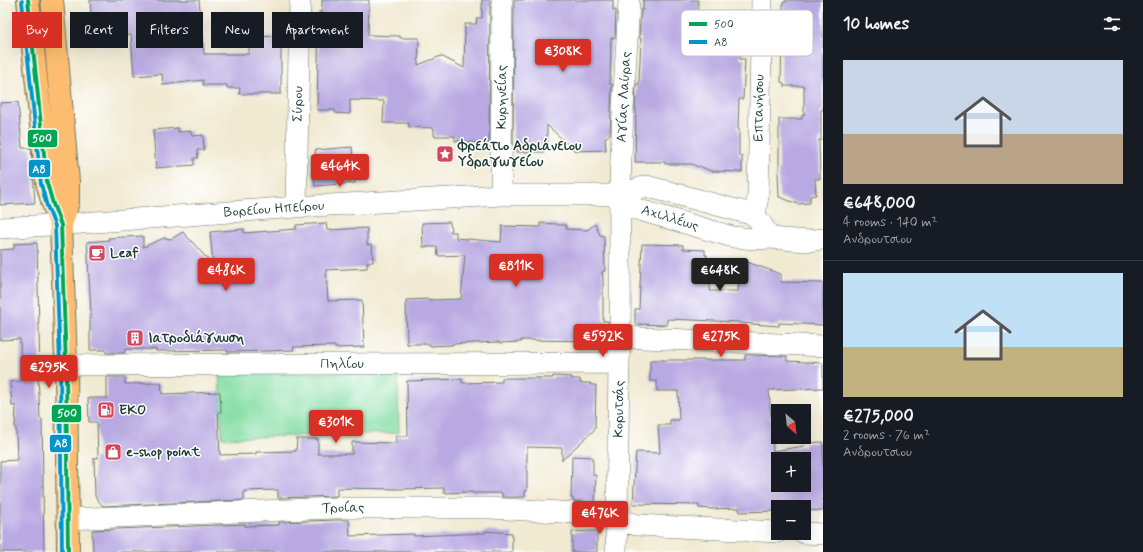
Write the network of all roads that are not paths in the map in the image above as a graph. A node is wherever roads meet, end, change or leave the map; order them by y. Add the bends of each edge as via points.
1 (28, 0) edge
2 (52, 0) edge
3 (300, 0) edge
4 (502, 0) edge
5 (629, 0) edge
6 (762, 0) edge
7 (762, 10) edge
8 (761, 56) edge
9 (502, 195) junction
10 (620, 195) junction
11 (296, 207) junction
12 (755, 215) junction
13 (61, 225) junction
14 (0, 228) edge
15 (771, 238) junction
16 (823, 239) edge
17 (620, 337) junction
18 (823, 346) edge
19 (619, 363) junction
20 (66, 365) junction
21 (67, 519) junction
22 (617, 520) junction
23 (771, 532) edge
24 (811, 533) edge
25 (823, 534) edge
26 (68, 552) edge
27 (616, 552) edge

1 - 13 main road via 47,183
2 - 13 main road via 68,182 68,202
3 - 11 street, Σύρου
4 - 9 street, Κυρηνείας
5 - 10 street, Αγίας Λαύρας
6 - 7 street, Επτανήσου
8 - 12 street, Επτανήσου via 758,196
9 - 10 street, Βορείου Ηπείρου
9 - 11 street, Βορείου Ηπείρου
10 - 12 street, Αχιλλέως via 646,186
10 - 15 street, Αχιλλέως via 636,209 733,237
10 - 17 street, Κορυτσάς
11 - 13 street, Βορείου Ηπείρου
12 - 15 street
13 - 14 street, Βορείου Ηπείρου
13 - 20 main road
15 - 16 street, Αχιλλέως via 807,241
17 - 18 street
17 - 19 street, Κορυτσάς
19 - 20 street, Πηλίου
19 - 22 street, Κορυτσάς
20 - 21 main road
21 - 22 street, Τροίας via 335,508 490,508 594,514
21 - 26 main road
22 - 23 street, Τροίας via 637,525
22 - 27 street, Κορυτσάς
24 - 25 street

